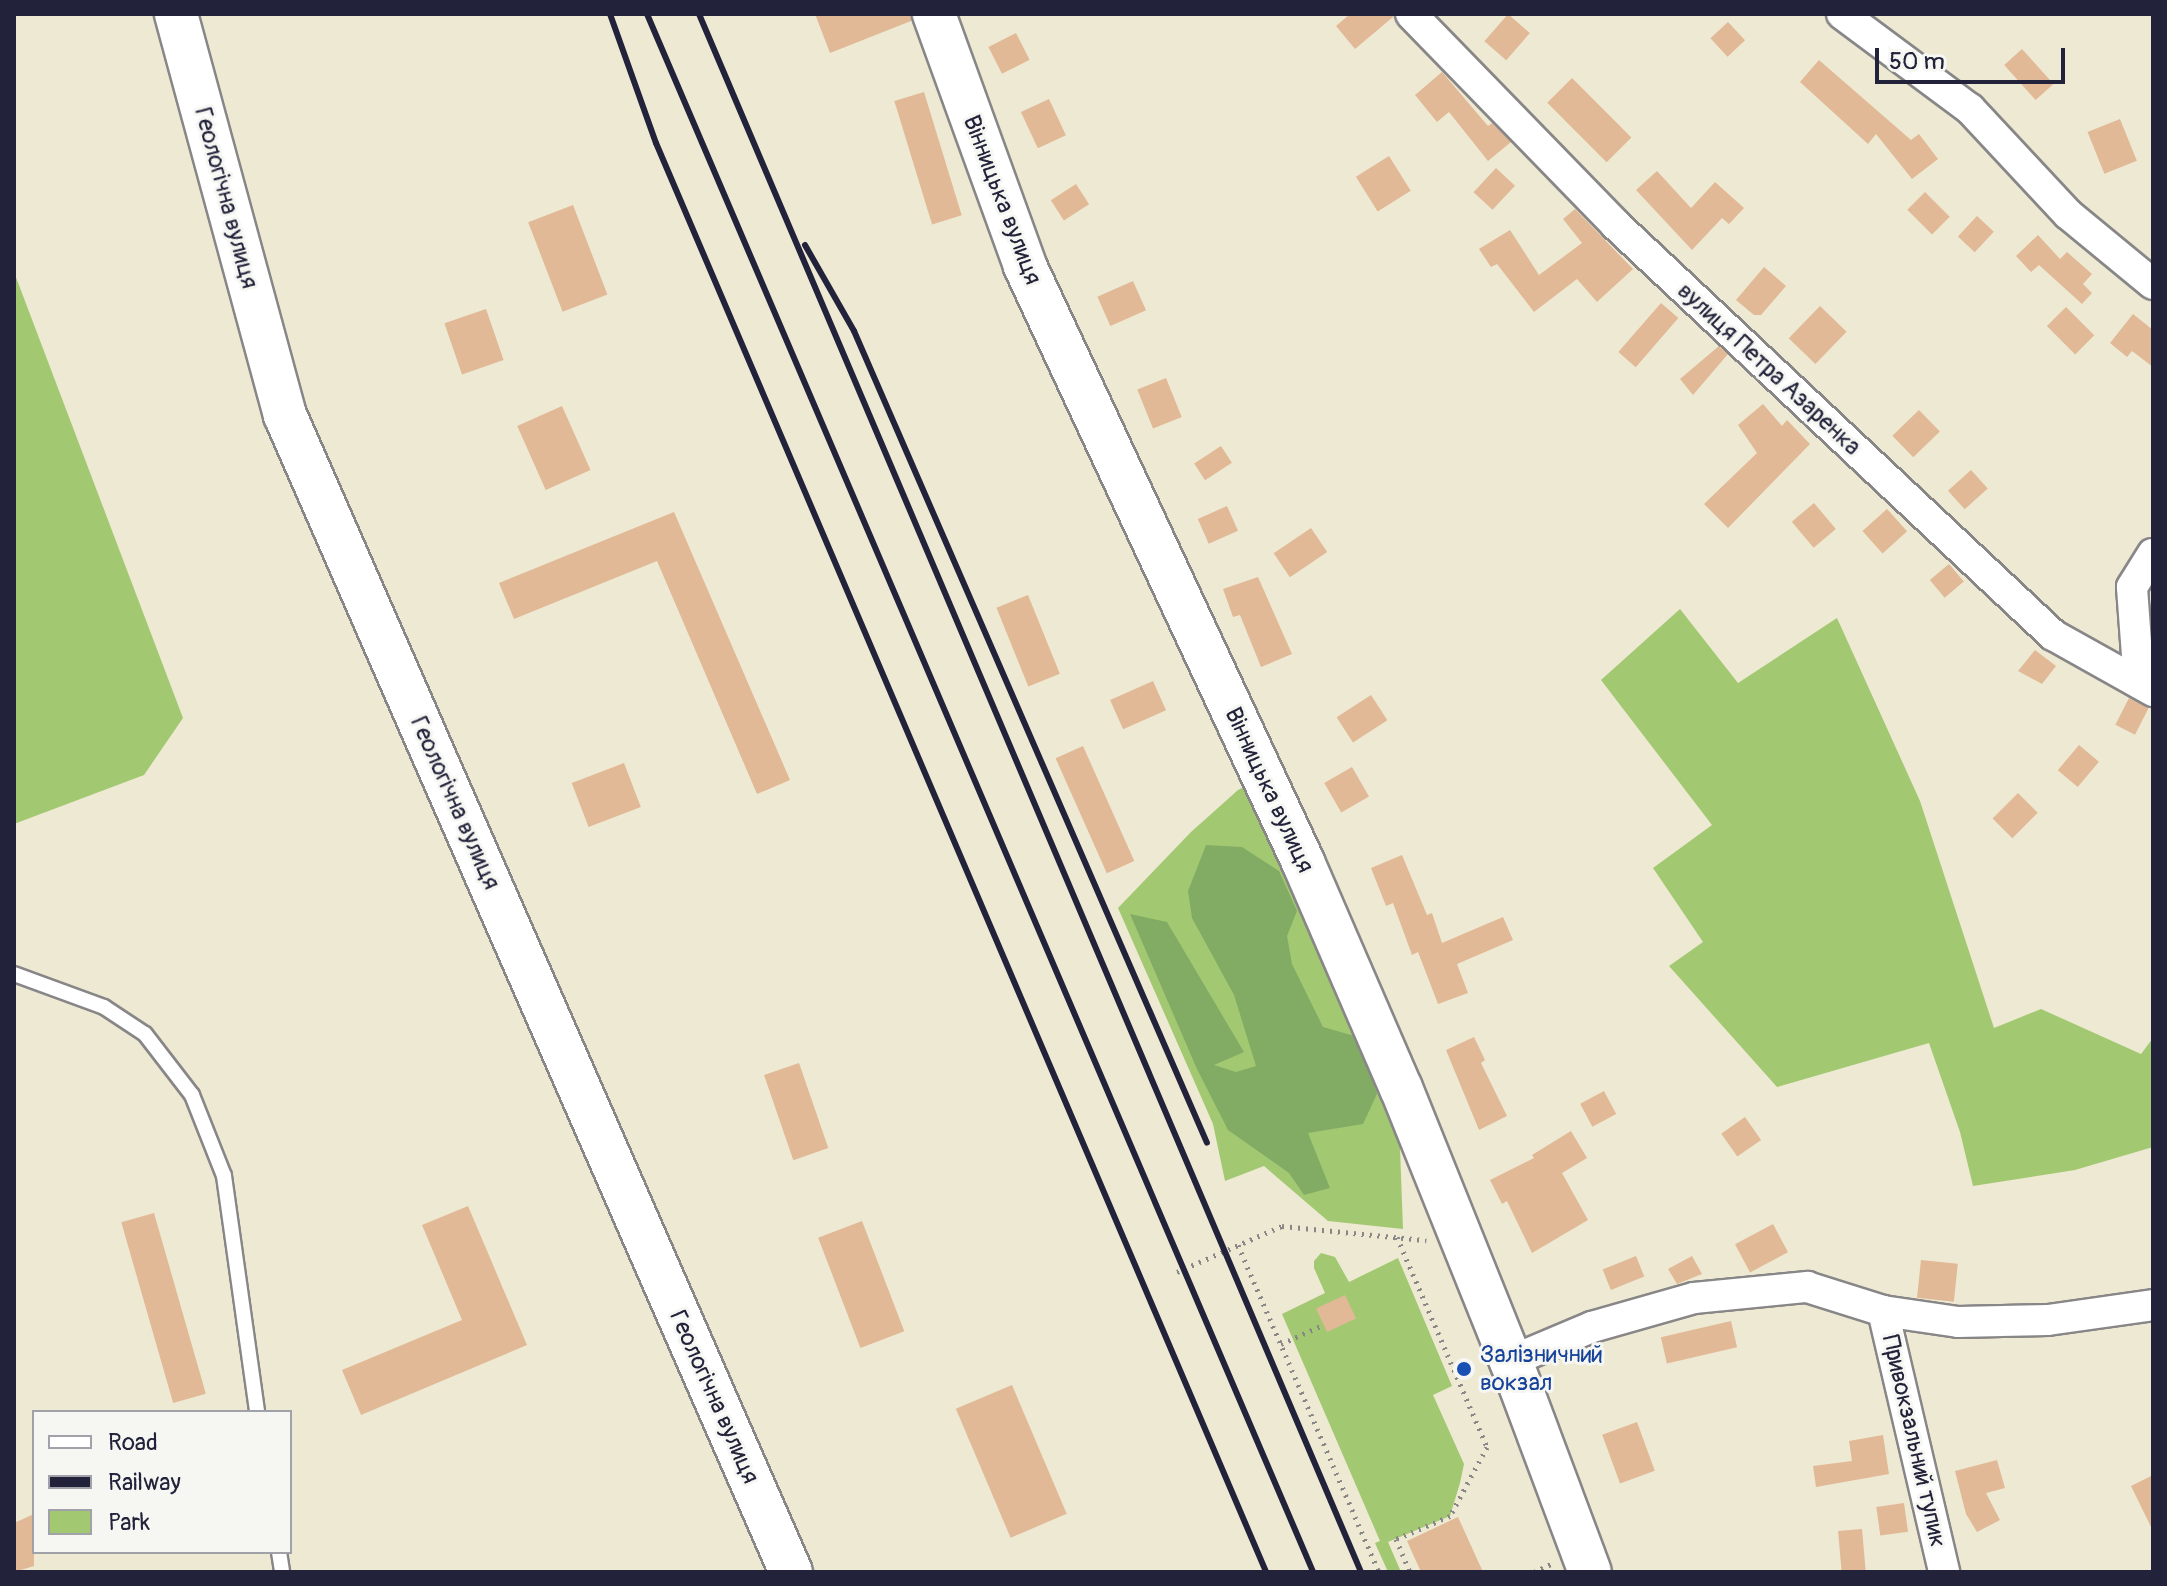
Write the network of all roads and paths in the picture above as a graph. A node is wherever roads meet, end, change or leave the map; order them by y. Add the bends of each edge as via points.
1 (176, 14) edge
2 (934, 14) edge
3 (1411, 14) edge
4 (1842, 14) edge
5 (2153, 284) edge
6 (2153, 554) edge
7 (2146, 687) edge
8 (14, 974) edge
9 (1397, 1237) junction
10 (1463, 1243) junction
11 (1238, 1245) junction
12 (1177, 1272) dead end
13 (2153, 1305) edge
14 (1883, 1311) junction
15 (1323, 1325) dead end
16 (1281, 1344) junction
17 (1511, 1361) junction
18 (257, 1410) edge
19 (791, 1572) edge
20 (1379, 1572) edge
21 (1410, 1572) edge
22 (1590, 1572) edge
23 (1944, 1572) edge

1 - 19 street, Геологічна вулиця via 285,415
2 - 10 street, Вінницька вулиця via 1025,266 1303,862
3 - 7 street, вулиця Петра Азаренка via 1615,224 2053,635
4 - 5 street via 1970,109 2068,214
6 - 7 street via 2132,587
8 - 18 lane via 104,1007 145,1034 192,1095 224,1176
9 - 10 path
9 - 11 path via 1282,1226
9 - 21 path via 1487,1447 1450,1516 1396,1539
10 - 17 street, Вінницька вулиця
11 - 12 path
11 - 16 path
13 - 14 street via 2048,1320 1958,1322
14 - 17 street via 1807,1287 1694,1298 1592,1327
14 - 23 street, Привокзальний тупик
15 - 16 path
16 - 20 path
17 - 22 street, Вінницька вулиця

